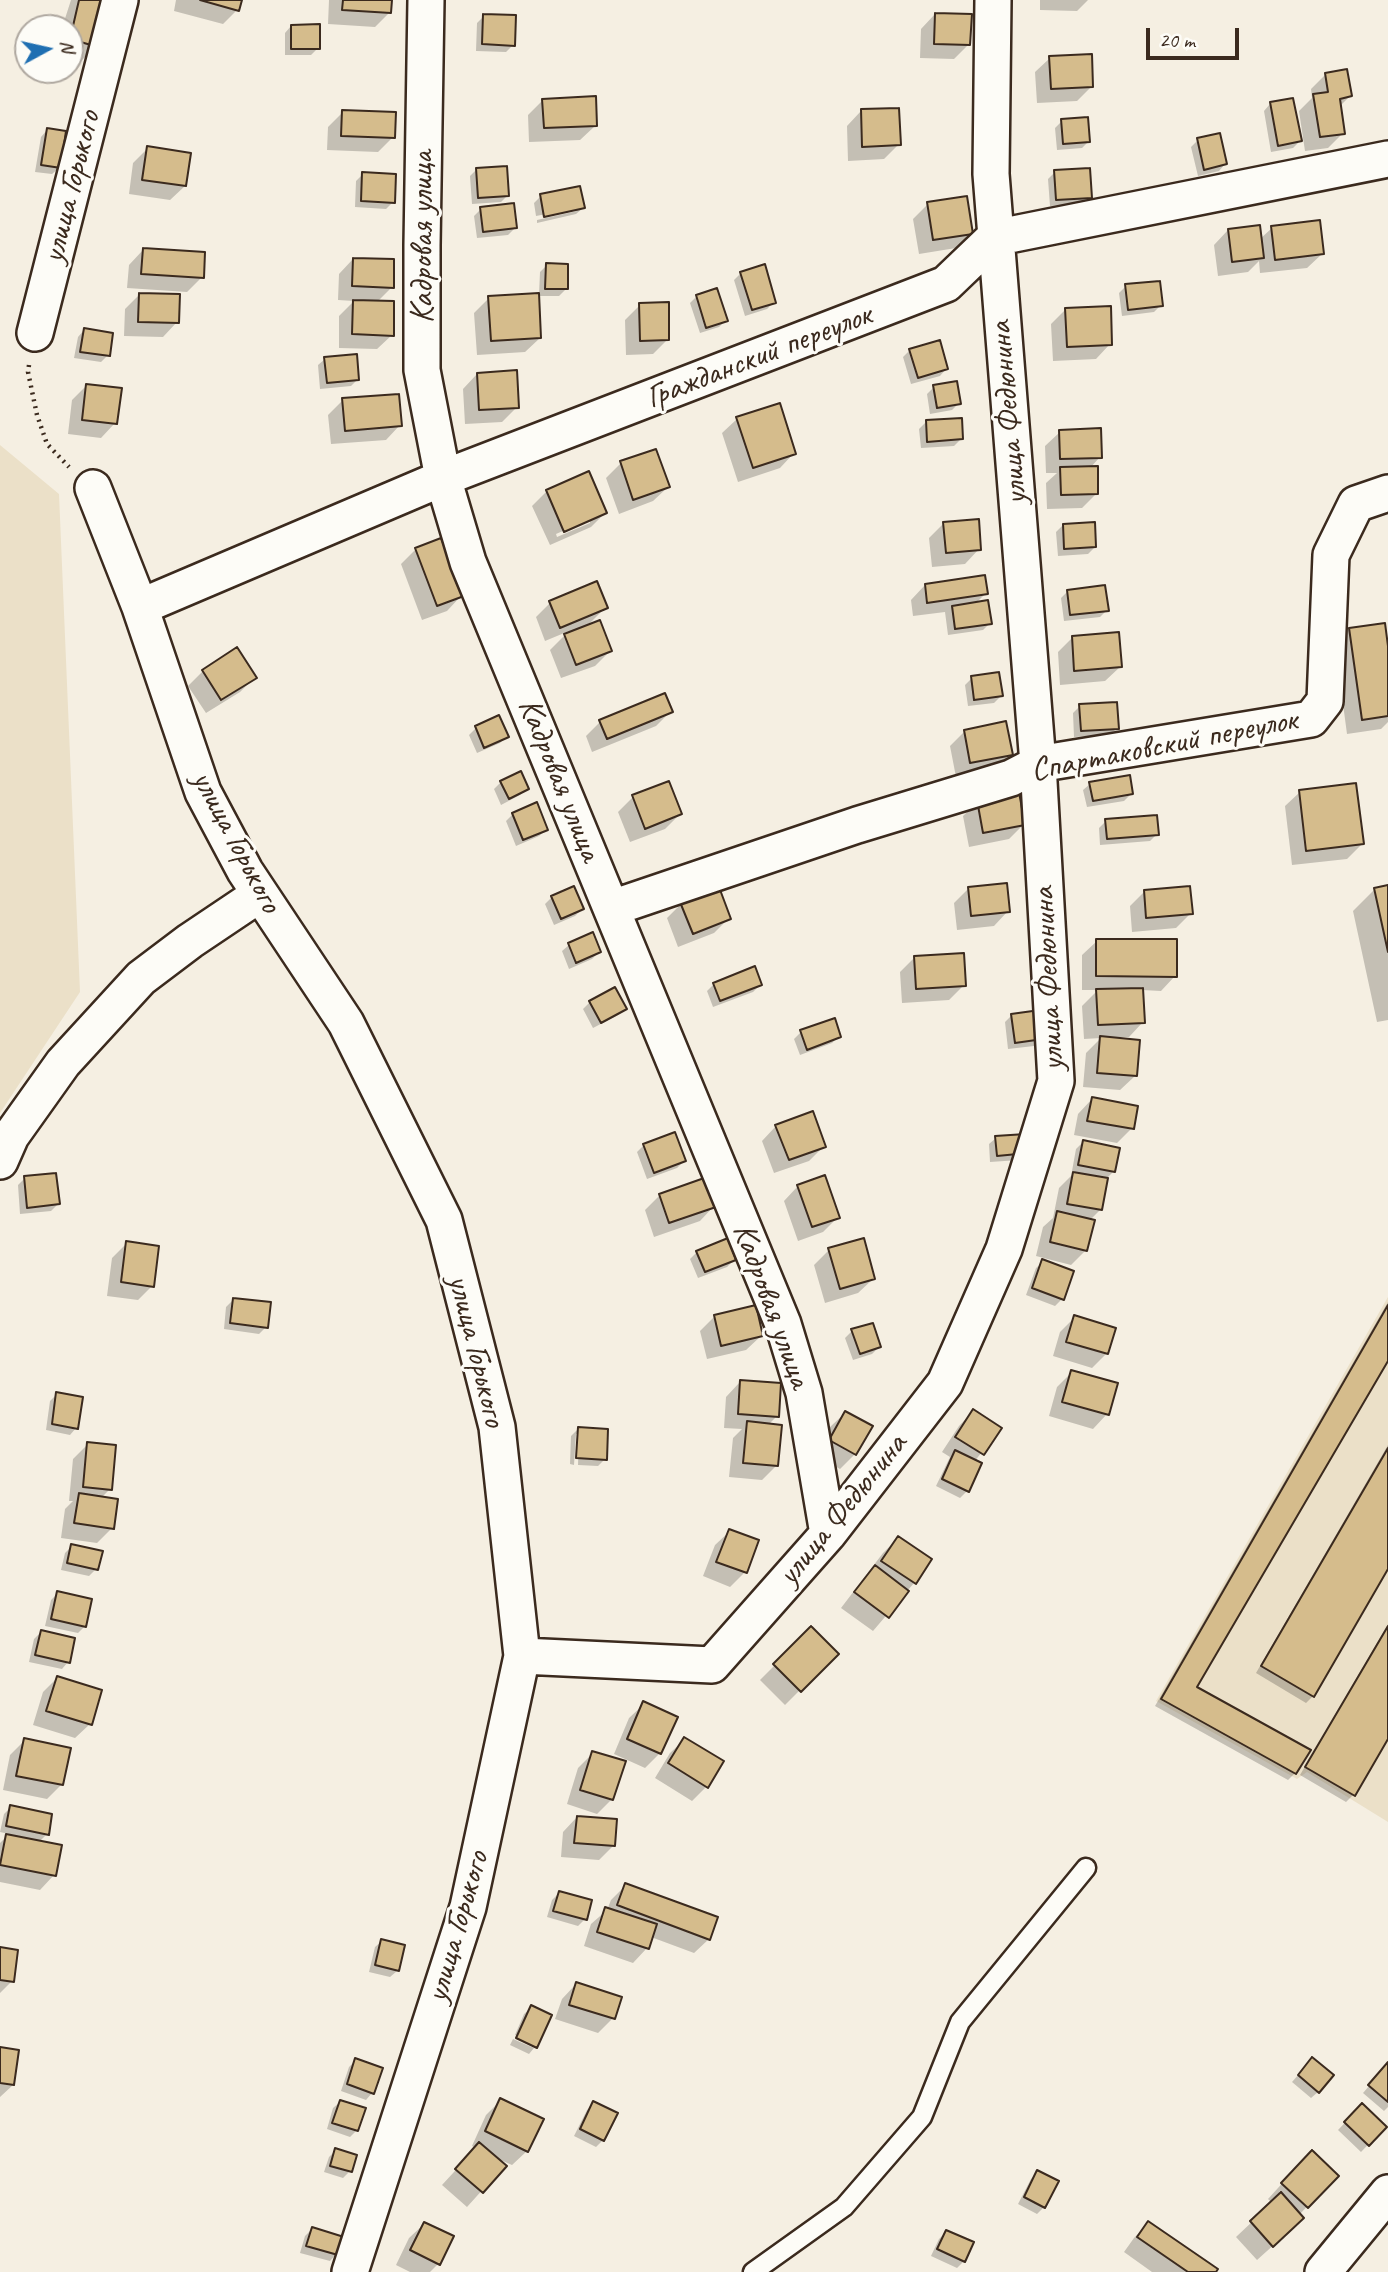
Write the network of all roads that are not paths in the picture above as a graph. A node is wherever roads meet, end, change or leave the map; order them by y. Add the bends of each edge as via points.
1 (120, 0) edge
2 (426, 0) edge
3 (993, 0) edge
4 (1388, 159) edge
5 (994, 238) junction
6 (35, 333) road end
7 (443, 478) junction
8 (93, 488) road end
9 (1388, 493) edge
10 (139, 607) junction
11 (1038, 764) junction
12 (260, 894) junction
13 (612, 908) junction
14 (0, 1161) edge
15 (828, 1534) junction
16 (522, 1656) junction
17 (1086, 1868) dead end
18 (1388, 2193) edge
19 (350, 2272) edge
20 (753, 2272) edge
21 (1323, 2272) edge

1 - 6 street, улица Горького
2 - 7 street, Кадровая улица via 422,370
3 - 5 street, улица Федюнина
4 - 5 street
5 - 7 street, Гражданский переулок via 946,284
5 - 11 street, улица Федюнина
7 - 10 street, Гражданский переулок
7 - 13 street, Кадровая улица via 468,562
8 - 10 street, улица Горького
9 - 11 street, Спартаковский переулок via 1356,504 1331,555 1325,701 1311,719
10 - 12 street, улица Горького via 203,792
11 - 13 street, Спартаковский переулок via 1010,778
11 - 15 street, улица Федюнина via 1056,1081 1004,1249 945,1383
12 - 14 street via 141,978 62,1063 11,1136
12 - 16 street, улица Горького via 346,1023 444,1220 497,1427
13 - 15 street, Кадровая улица via 783,1324 804,1393
15 - 16 street, улица Федюнина via 712,1665
16 - 19 street, улица Горького via 468,1907
17 - 20 lane via 960,2022 922,2118 845,2207
18 - 21 street

